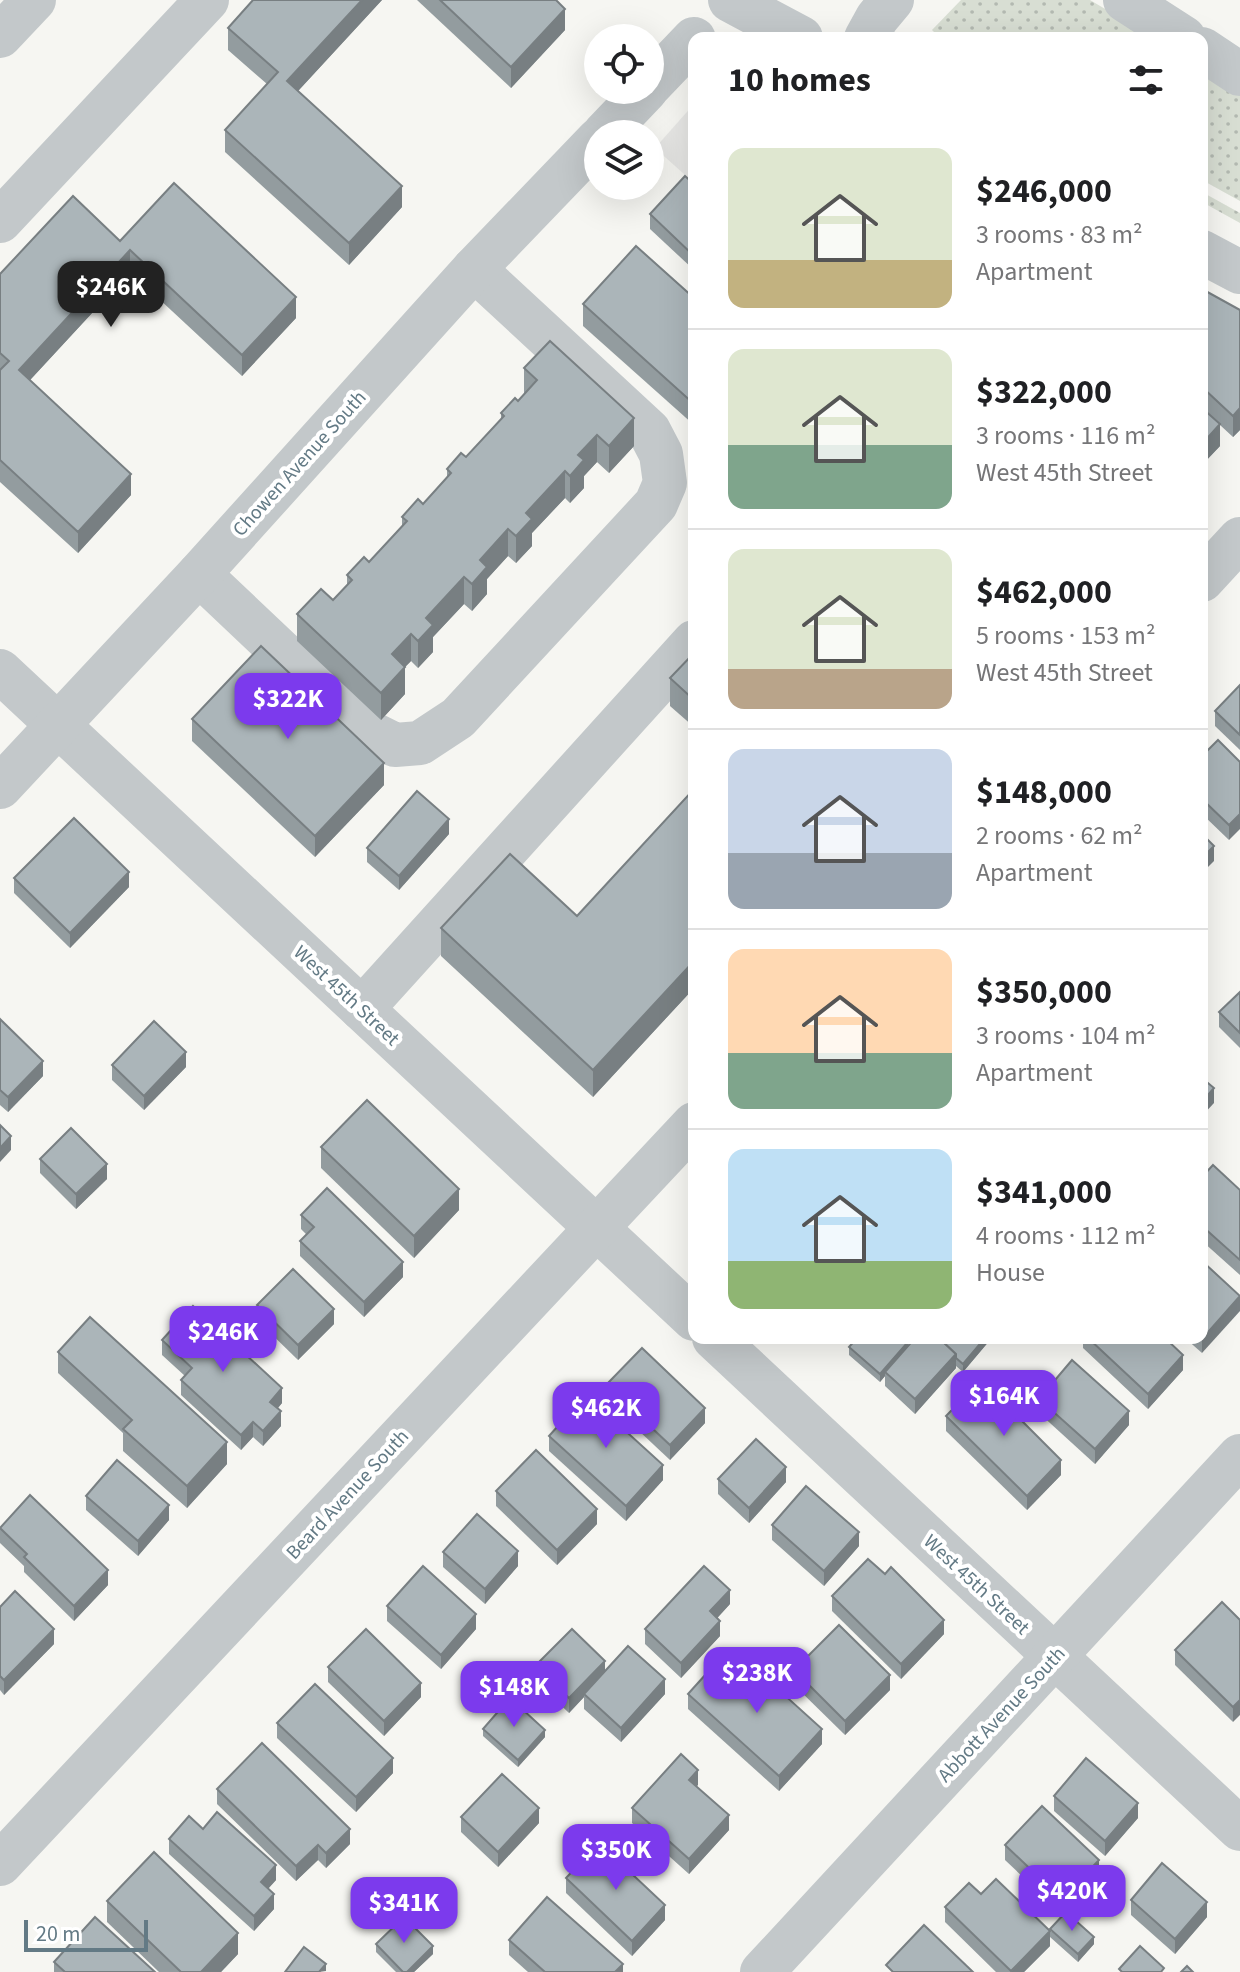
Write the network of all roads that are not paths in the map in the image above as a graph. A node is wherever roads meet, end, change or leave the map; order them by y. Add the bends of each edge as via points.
1 (34, 0) edge
2 (207, 0) edge
3 (728, 0) edge
4 (892, 0) edge
5 (1125, 0) edge
6 (701, 32) edge
7 (789, 32) edge
8 (869, 32) edge
9 (1175, 32) edge
10 (0, 36) edge
11 (688, 46) edge
12 (1208, 53) edge
13 (664, 71) edge
14 (1240, 74) edge
15 (633, 104) edge
16 (617, 120) edge
17 (584, 155) edge
18 (0, 221) edge
19 (1208, 255) edge
20 (474, 269) junction
21 (1240, 272) edge
22 (1240, 539) edge
23 (199, 574) junction
24 (1208, 574) edge
25 (688, 649) edge
26 (0, 671) edge
27 (58, 725) junction
28 (0, 787) edge
29 (362, 1009) junction
30 (688, 1130) edge
31 (597, 1228) junction
32 (688, 1313) edge
33 (720, 1344) edge
34 (1240, 1456) edge
35 (1055, 1656) junction
36 (1240, 1829) edge
37 (0, 1864) edge
38 (762, 1972) edge

1 - 10 street
2 - 18 street
3 - 6 street
3 - 7 street
4 - 8 street
5 - 9 street
11 - 13 street
12 - 14 street
15 - 16 street
17 - 20 street, Chowen Avenue South
19 - 21 street
20 - 23 street, Chowen Avenue South
20 - 23 street via 649,431 661,454 665,483 656,504 458,718 420,743 395,745 363,729
22 - 24 street
23 - 27 street, Chowen Avenue South
25 - 29 street
26 - 27 street, West 45th Street
27 - 28 street, Chowen Avenue South
27 - 29 street, West 45th Street
29 - 31 street, West 45th Street
30 - 31 street, Beard Avenue South
31 - 32 street, West 45th Street
31 - 37 street, Beard Avenue South
33 - 35 street, West 45th Street
34 - 35 street, Abbott Avenue South
35 - 36 street, West 45th Street
35 - 38 street, Abbott Avenue South

